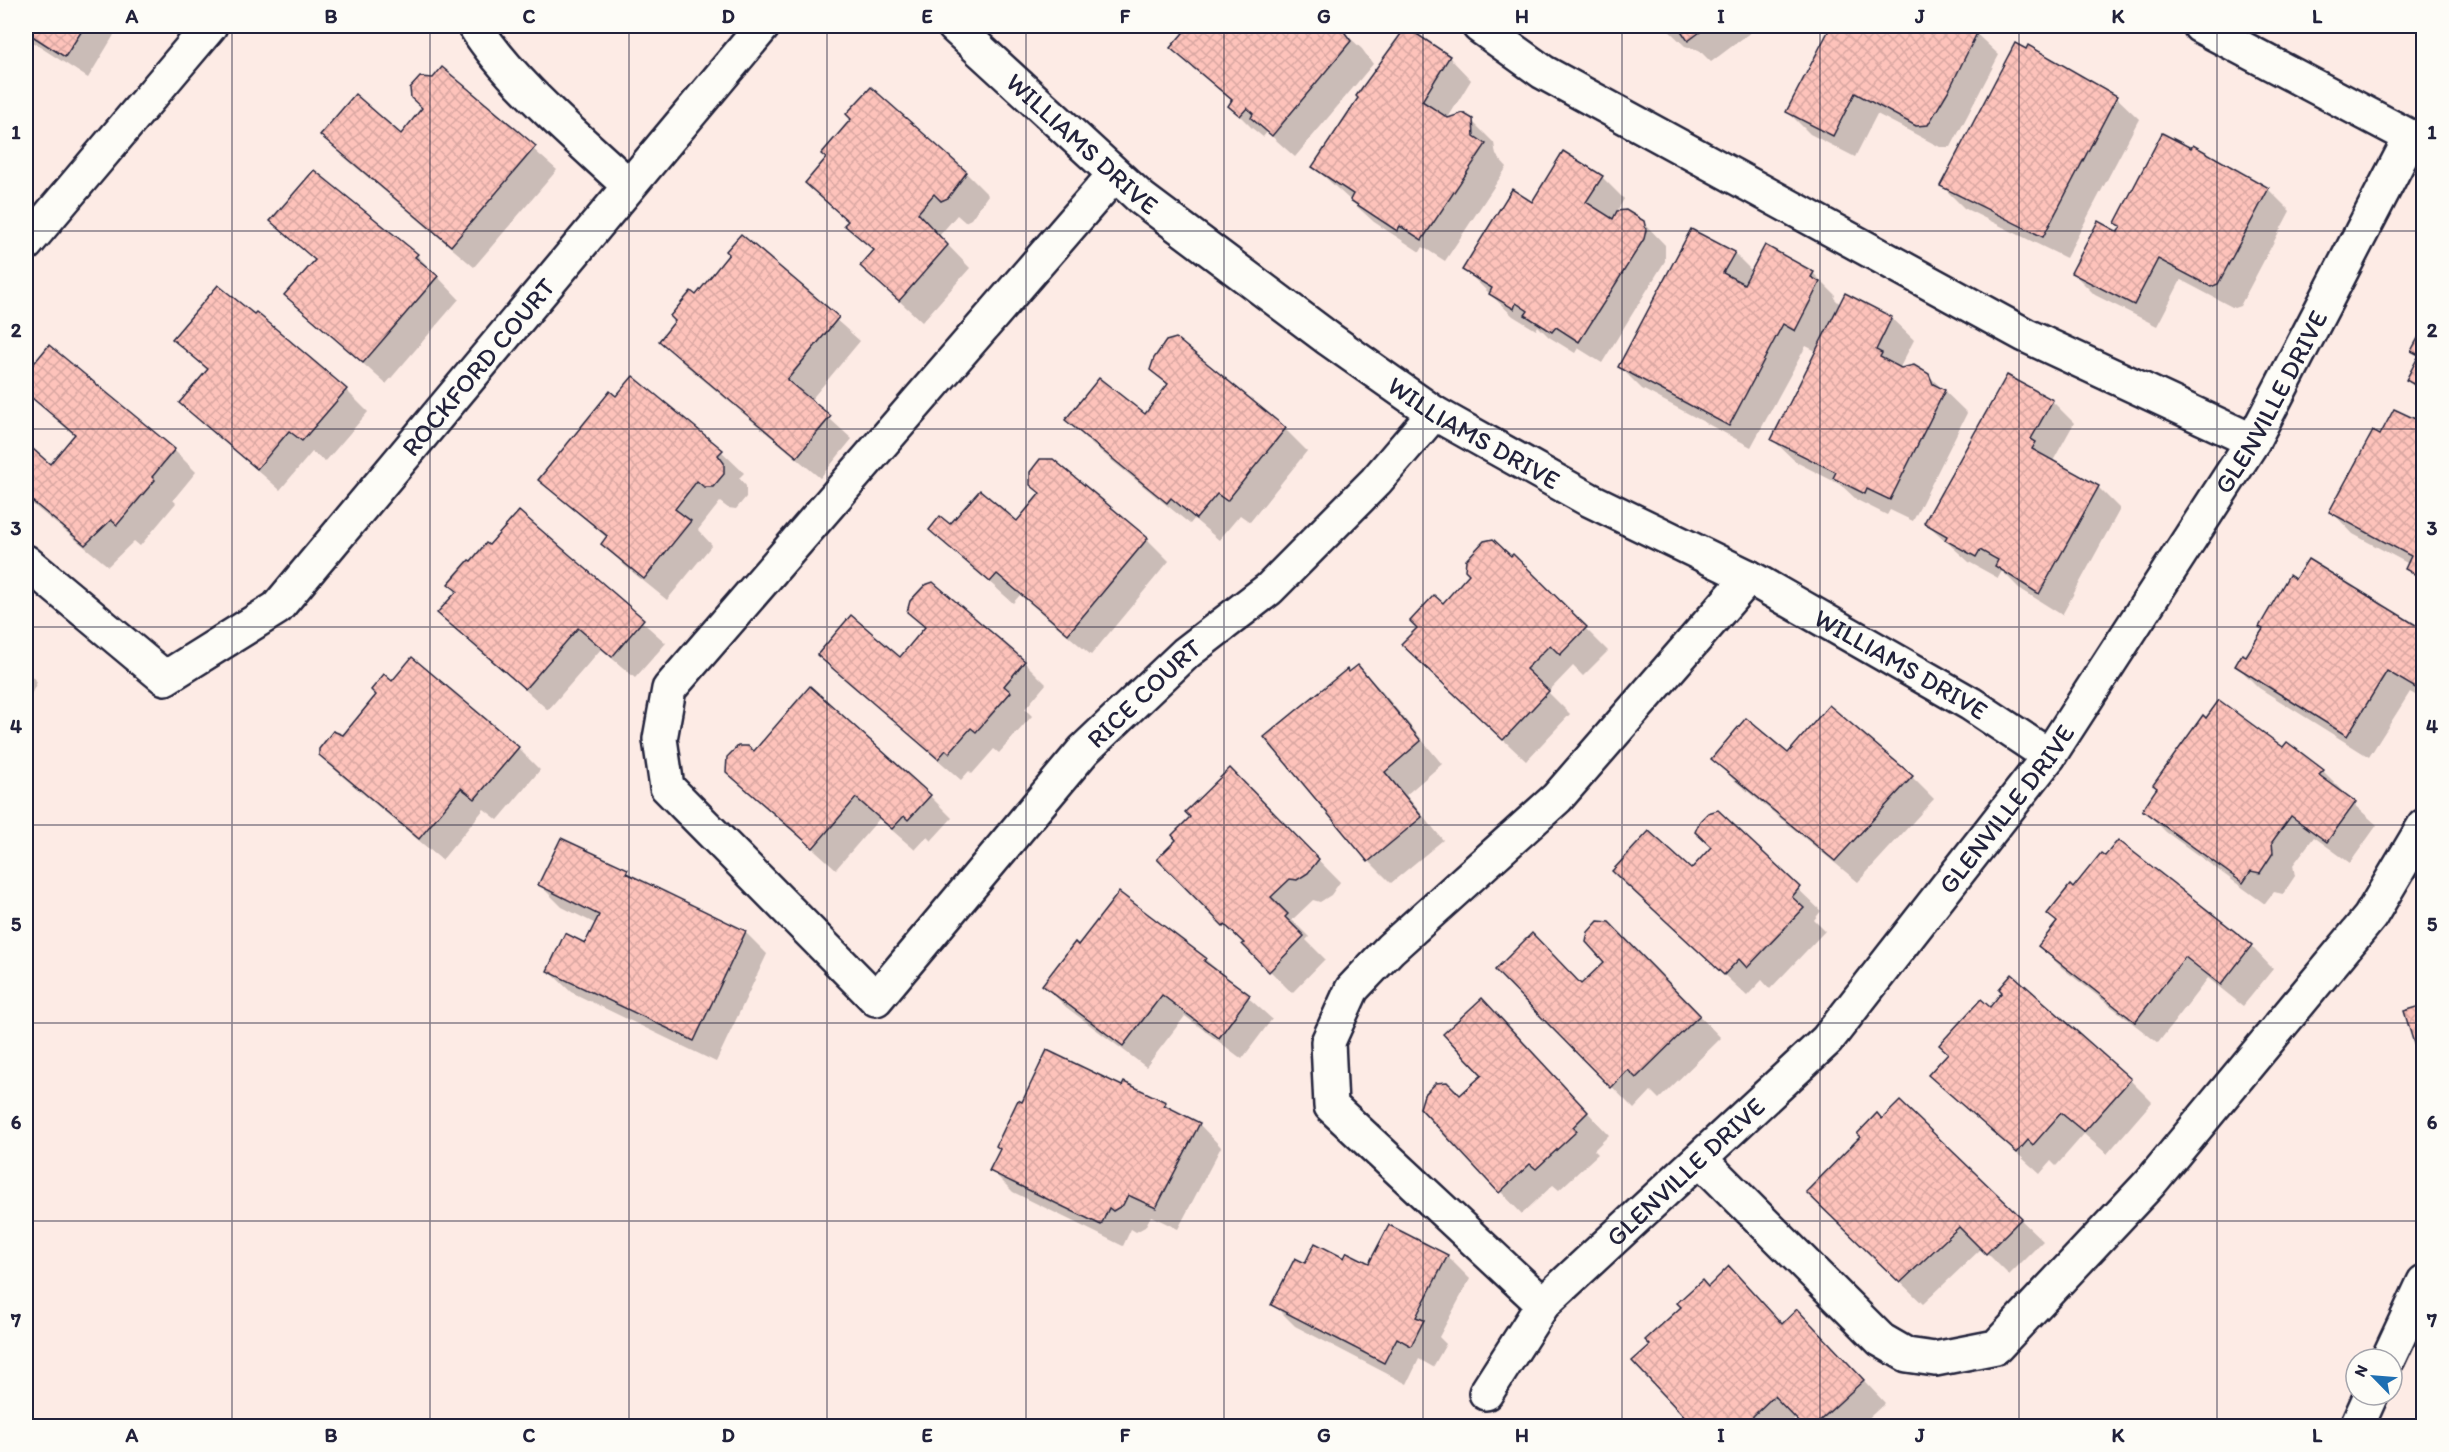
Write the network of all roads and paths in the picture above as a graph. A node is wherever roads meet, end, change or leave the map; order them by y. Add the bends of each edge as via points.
1 (210, 26) edge
2 (475, 26) edge
3 (763, 26) edge
4 (954, 26) edge
5 (1479, 26) edge
6 (2200, 26) edge
7 (2417, 140) edge
8 (1114, 175) junction
9 (628, 185) junction
10 (26, 244) edge
11 (1434, 412) junction
12 (2253, 441) junction
13 (26, 562) edge
14 (1749, 577) junction
15 (2049, 756) junction
16 (2424, 826) edge
17 (1700, 1159) junction
18 (2424, 1282) edge
19 (1543, 1304) junction
20 (2394, 1347) edge
21 (1486, 1393) dead end
22 (2365, 1407) edge
23 (2356, 1426) edge

1 - 10 street
2 - 9 street via 487,45 552,113
3 - 9 street, ROCKFORD COURT
4 - 8 street, WILLIAMS DRIVE
5 - 12 street via 1543,72 2025,335
6 - 7 street
7 - 12 street, GLENVILLE DRIVE
8 - 11 street, WILLIAMS DRIVE via 1329,339
8 - 11 street, RICE COURT via 669,689 660,739 667,787 876,999 1084,750 1186,654 1269,589 1376,481
9 - 13 street, ROCKFORD COURT via 277,608 165,678
11 - 14 street, WILLIAMS DRIVE via 1588,499
12 - 15 street, GLENVILLE DRIVE
14 - 15 street, WILLIAMS DRIVE via 1971,704
14 - 19 street via 1557,798 1390,949 1352,989 1328,1041 1331,1106
15 - 17 street, GLENVILLE DRIVE via 1827,1040
16 - 17 street via 2355,936 2150,1183 1996,1347 1935,1359 1907,1355 1881,1340
17 - 19 street, GLENVILLE DRIVE
18 - 20 street
19 - 21 street, GLENVILLE DRIVE
22 - 23 street

